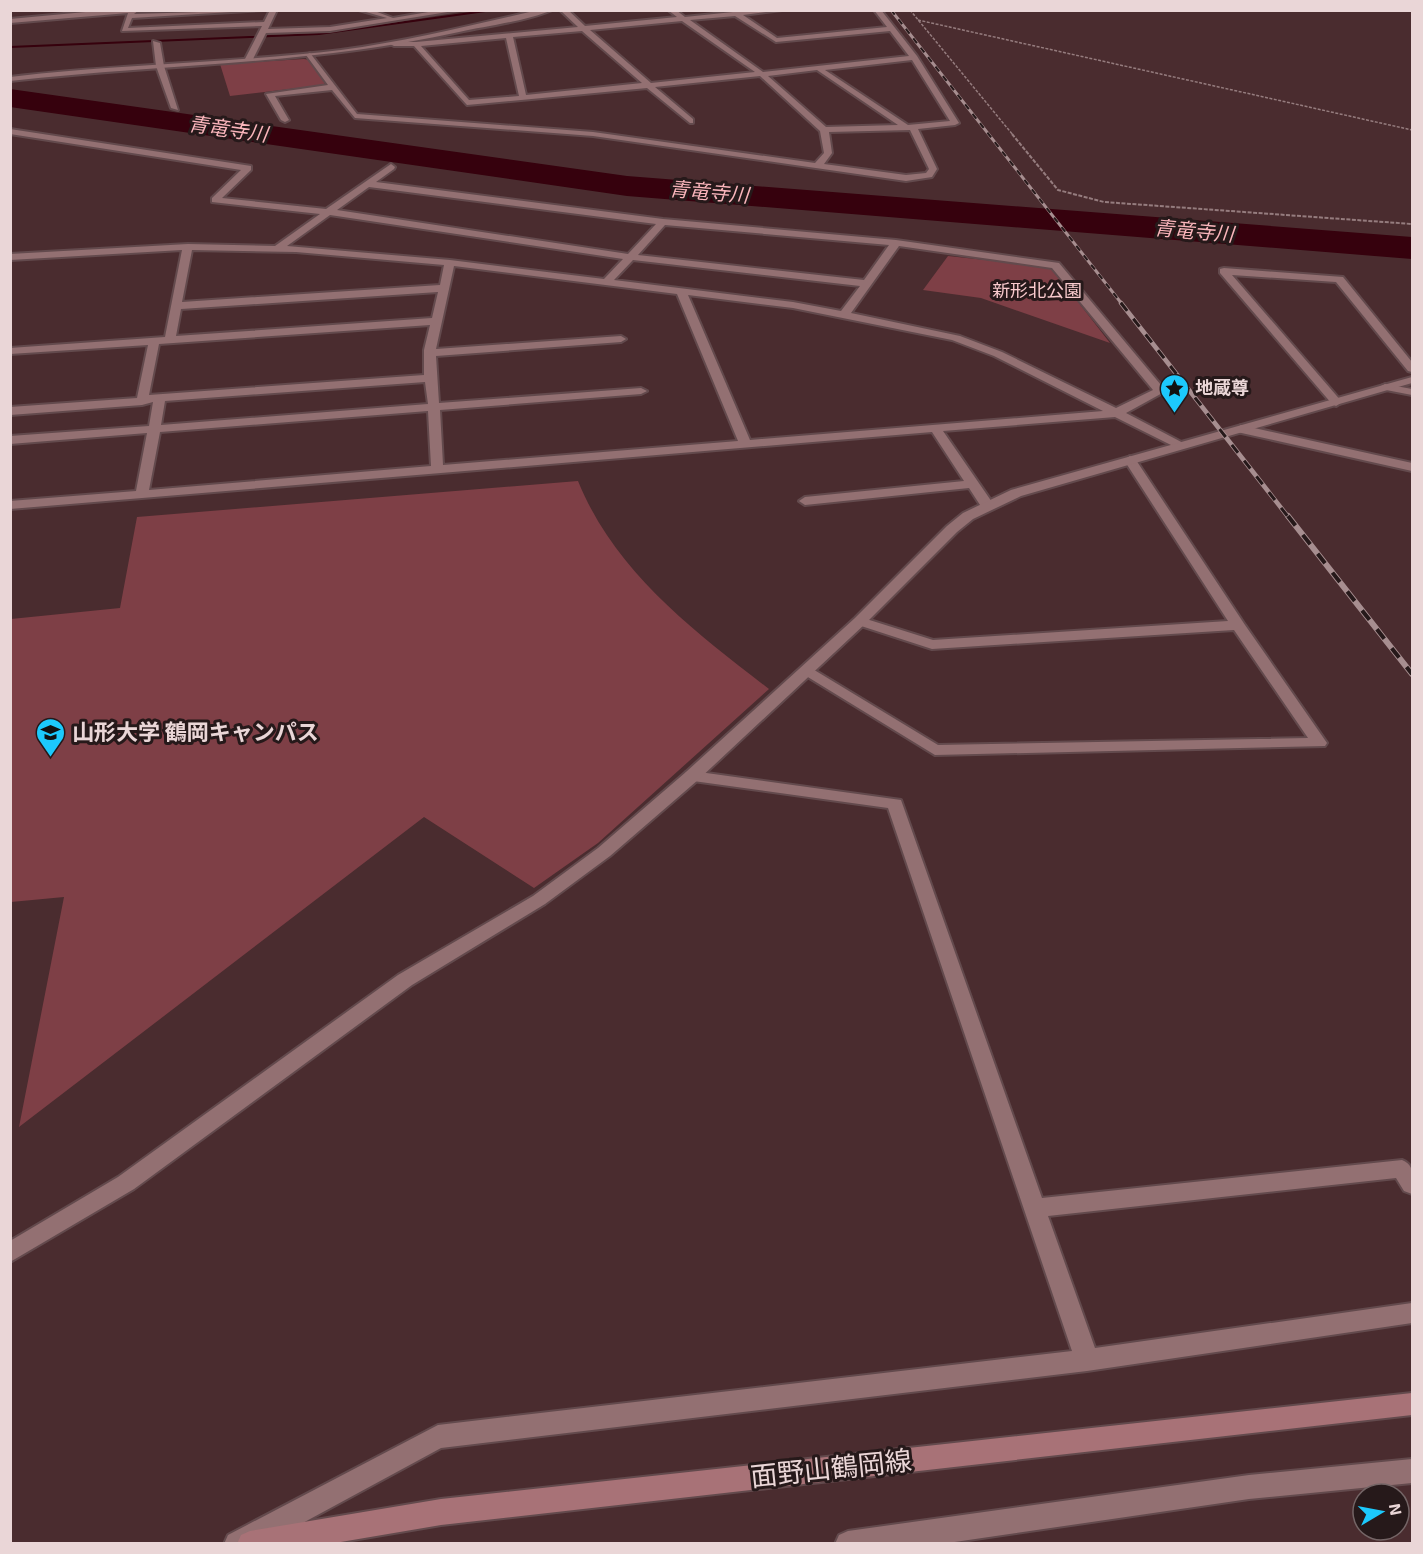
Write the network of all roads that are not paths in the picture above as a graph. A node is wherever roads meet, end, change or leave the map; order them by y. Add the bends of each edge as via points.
1 (86, 10) edge
2 (260, 10) edge
3 (274, 10) edge
4 (362, 10) edge
5 (457, 10) edge
6 (549, 10) edge
7 (563, 10) edge
8 (671, 10) edge
9 (779, 10) edge
10 (877, 10) edge
11 (133, 12) edge
12 (100, 14) junction
13 (736, 15) junction
14 (396, 18) junction
15 (684, 19) junction
16 (10, 21) edge
17 (265, 28) junction
18 (584, 28) junction
19 (892, 29) junction
20 (509, 36) junction
21 (156, 43) dead end
22 (394, 44) junction
23 (416, 44) junction
24 (310, 56) junction
25 (914, 58) junction
26 (249, 59) junction
27 (160, 66) junction
28 (818, 68) junction
29 (762, 74) junction
30 (10, 79) edge
31 (649, 85) junction
32 (334, 87) junction
33 (523, 97) junction
34 (175, 108) dead end
35 (285, 120) dead end
36 (690, 121) dead end
37 (909, 127) junction
38 (825, 130) junction
39 (10, 131) edge
40 (819, 165) junction
41 (391, 167) dead end
42 (369, 184) junction
43 (329, 212) junction
44 (663, 222) junction
45 (896, 243) junction
46 (188, 247) junction
47 (278, 248) junction
48 (10, 257) edge
49 (630, 257) junction
50 (450, 262) junction
51 (606, 282) junction
52 (865, 283) junction
53 (445, 288) junction
54 (681, 292) junction
55 (177, 306) junction
56 (844, 315) junction
57 (438, 321) junction
58 (621, 339) dead end
59 (170, 340) junction
60 (154, 341) junction
61 (10, 351) edge
62 (430, 352) junction
63 (1413, 369) edge
64 (430, 378) junction
65 (1413, 380) edge
66 (1385, 387) junction
67 (640, 391) dead end
68 (1413, 392) edge
69 (160, 398) junction
70 (142, 399) junction
71 (1336, 402) junction
72 (434, 407) junction
73 (10, 411) edge
74 (1116, 413) junction
75 (935, 428) junction
76 (154, 429) junction
77 (1240, 429) junction
78 (10, 440) edge
79 (746, 443) junction
80 (1181, 445) junction
81 (1130, 460) junction
82 (1413, 468) edge
83 (436, 470) junction
84 (972, 484) junction
85 (142, 494) junction
86 (806, 501) dead end
87 (10, 505) edge
88 (987, 506) junction
89 (860, 621) junction
90 (1238, 625) junction
91 (806, 671) junction
92 (692, 776) junction
93 (1413, 1185) edge
94 (1035, 1208) junction
95 (10, 1253) edge
96 (1413, 1313) edge
97 (1087, 1360) junction
98 (1413, 1404) edge
99 (1413, 1471) edge
100 (237, 1544) edge
101 (250, 1544) edge
102 (848, 1544) edge

1 - 12 street
2 - 11 street
3 - 17 street
4 - 14 street
5 - 14 street
6 - 22 street
7 - 18 street
8 - 15 street
9 - 13 street
10 - 19 street
11 - 12 street
11 - 17 street via 124,30
12 - 16 street
13 - 15 street
13 - 19 street via 776,40
14 - 17 street via 330,29
15 - 18 street
15 - 29 street
17 - 26 street
18 - 20 street
18 - 31 street
19 - 25 street
20 - 23 street
20 - 33 street
21 - 27 street
22 - 23 street
22 - 24 street
23 - 33 street via 467,103
24 - 26 street
24 - 32 street
25 - 28 street
25 - 37 street via 955,123
26 - 27 street
27 - 30 street
27 - 34 street
28 - 29 street
28 - 37 street
29 - 31 street
29 - 38 street
31 - 33 street
31 - 36 street
32 - 35 street via 270,94
32 - 40 street via 355,116 593,134
37 - 38 street
37 - 40 street via 933,169 929,175 906,178
38 - 40 street via 828,153
39 - 43 street via 248,168 215,200
41 - 42 street
42 - 43 street
42 - 44 street
43 - 47 street
43 - 49 street
44 - 45 street
44 - 49 street
45 - 52 street
45 - 74 street via 1056,265 1160,392
46 - 47 street
46 - 48 street
46 - 55 street
47 - 50 street
49 - 51 street
49 - 52 street
50 - 51 street
50 - 53 street
51 - 54 street
52 - 56 street
53 - 55 street
53 - 57 street
54 - 56 street
54 - 79 street
55 - 59 street
56 - 74 street via 957,338 998,354
57 - 59 street
57 - 62 street
58 - 62 street
59 - 60 street
60 - 61 street
60 - 70 street
62 - 64 street
63 - 71 street via 1339,279 1224,271
64 - 69 street
64 - 72 street
65 - 66 street
66 - 68 street
66 - 71 street
67 - 72 street
69 - 70 street
69 - 76 street
70 - 73 street
71 - 77 street
72 - 76 street
72 - 83 street
74 - 75 street
74 - 80 street
75 - 79 street
75 - 84 street
76 - 78 street
76 - 85 street
77 - 80 street
77 - 82 street
79 - 83 street
80 - 81 street
81 - 88 street via 1016,493
81 - 90 street
83 - 85 street
84 - 86 street
84 - 88 street
85 - 87 street
88 - 89 street via 952,528
89 - 90 street via 933,645
89 - 91 street
90 - 91 street via 1320,743 935,750
91 - 92 street
92 - 94 street via 895,804
92 - 95 street via 604,852 539,900 405,980 126,1183
93 - 94 street via 1402,1169
94 - 97 street
96 - 97 street
97 - 100 street via 438,1437
98 - 101 main road, 面野山鶴岡線 via 441,1512
99 - 102 street via 1249,1487

